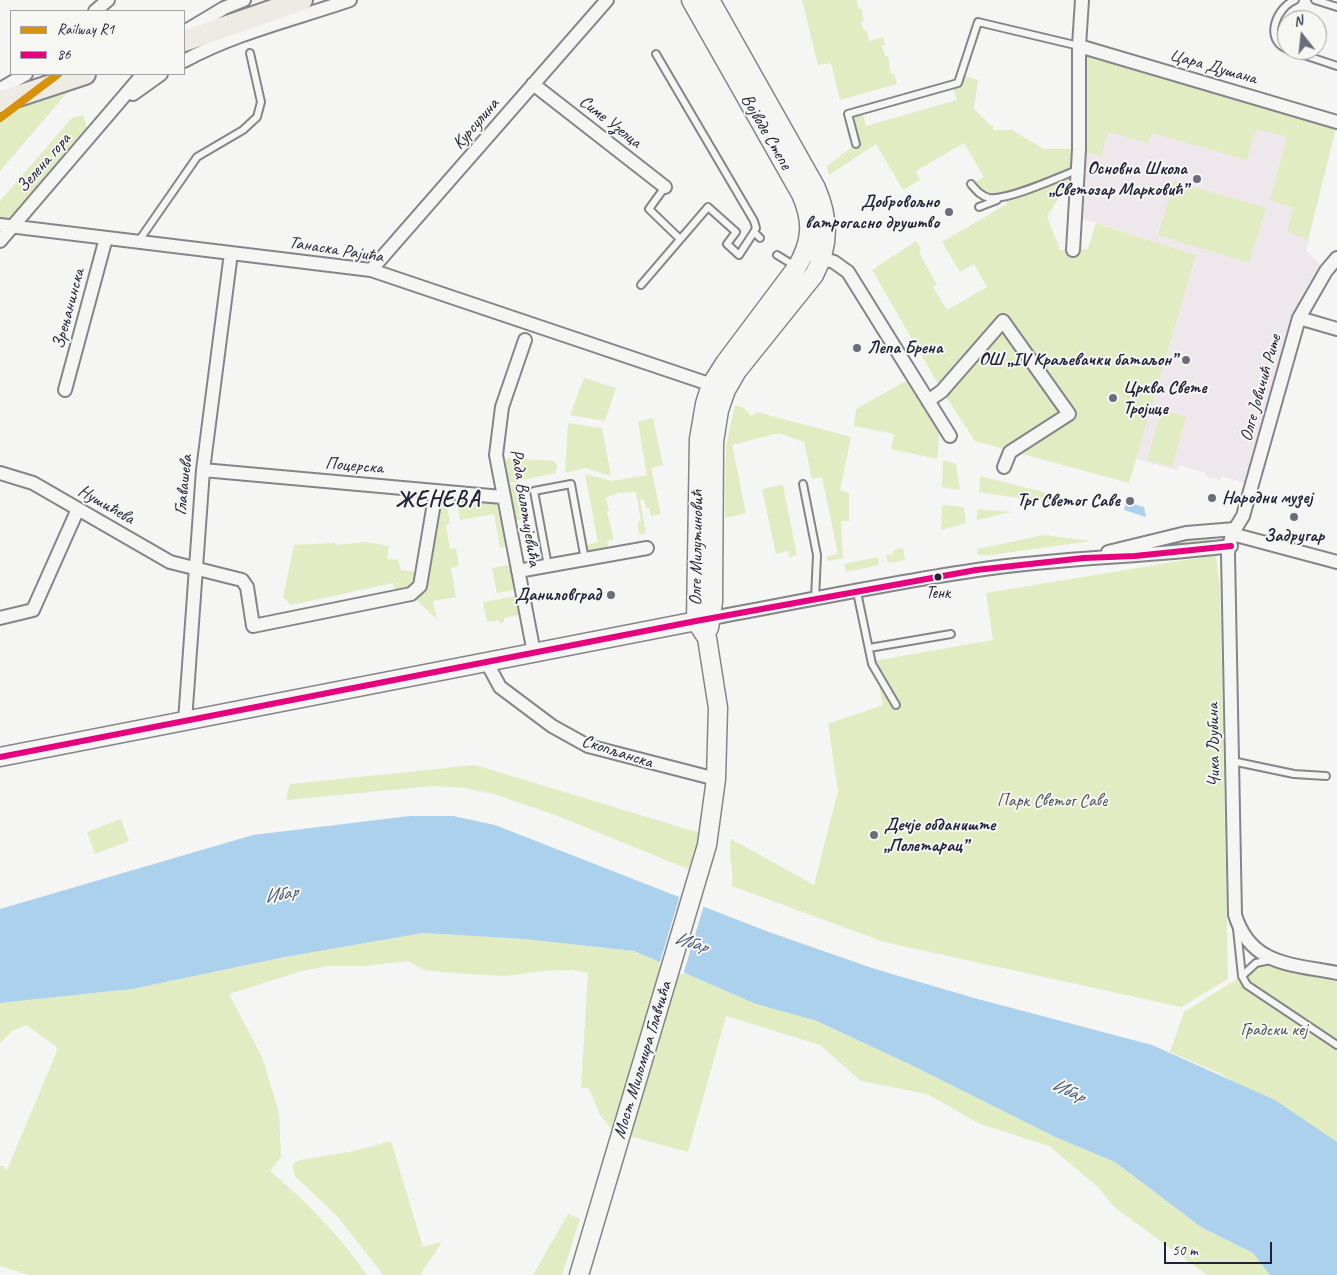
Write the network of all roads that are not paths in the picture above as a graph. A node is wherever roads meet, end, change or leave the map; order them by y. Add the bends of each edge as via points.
1 (108, 0) edge
2 (244, 0) edge
3 (302, 0) edge
4 (350, 0) edge
5 (607, 0) edge
6 (692, 0) edge
7 (710, 0) edge
8 (1082, 0) edge
9 (1296, 0) edge
10 (1314, 0) edge
11 (1337, 7) edge
12 (96, 10) edge
13 (1283, 10) edge
14 (1277, 20) edge
15 (185, 31) edge
16 (1277, 38) edge
17 (185, 41) edge
18 (1079, 46) junction
19 (250, 53) dead end
20 (656, 54) dead end
21 (1319, 60) edge
22 (185, 61) edge
23 (1337, 66) edge
24 (25, 75) edge
25 (81, 75) edge
26 (142, 75) edge
27 (160, 75) edge
28 (534, 84) junction
29 (2, 94) edge
30 (115, 107) junction
31 (1337, 122) edge
32 (856, 144) dead end
33 (1078, 170) junction
34 (972, 184) dead end
35 (665, 187) joint
36 (1005, 197) junction
37 (979, 207) dead end
38 (6, 226) edge
39 (754, 232) junction
40 (106, 238) junction
41 (760, 238) dead end
42 (680, 239) junction
43 (0, 241) edge
44 (138, 242) junction
45 (1073, 250) dead end
46 (231, 253) junction
47 (777, 255) dead end
48 (1337, 258) edge
49 (823, 259) junction
50 (801, 260) junction
51 (371, 270) junction
52 (641, 286) dead end
53 (1299, 318) junction
54 (1337, 329) edge
55 (525, 340) dead end
56 (719, 388) junction
57 (65, 390) dead end
58 (928, 401) junction
59 (950, 436) dead end
60 (1004, 467) dead end
61 (202, 470) junction
62 (0, 473) edge
63 (803, 484) dead end
64 (436, 491) junction
65 (502, 497) junction
66 (78, 509) junction
67 (1232, 537) junction
68 (647, 548) dead end
69 (1084, 558) junction
70 (584, 560) junction
71 (1337, 562) edge
72 (548, 566) junction
73 (194, 569) junction
74 (518, 572) junction
75 (857, 592) junction
76 (815, 599) junction
77 (0, 618) edge
78 (704, 620) junction
79 (951, 634) dead end
80 (869, 648) junction
81 (534, 653) junction
82 (487, 663) junction
83 (896, 705) dead end
84 (185, 721) junction
85 (0, 757) edge
86 (1232, 761) junction
87 (1326, 776) dead end
88 (716, 779) junction
89 (1235, 915) junction
90 (1274, 960) junction
91 (1337, 973) edge
92 (1242, 976) junction
93 (1335, 1043) edge
94 (579, 1275) edge

1 - 12 street
2 - 15 street
3 - 17 main road
4 - 22 street via 237,38
5 - 28 street, Курсулина
6 - 50 street, Војводе Степе via 801,194 810,230
7 - 49 street, Војводе Степе via 816,188 827,225
8 - 18 street
9 - 13 lane
10 - 11 lane
14 - 16 lane via 1274,31
18 - 31 street, Цара Душана
18 - 32 lane via 978,22 958,83 848,114
18 - 33 street
19 - 44 lane via 261,102 257,117 243,130 197,157
20 - 39 lane via 754,221
21 - 23 lane
24 - 29 street
25 - 29 main road
26 - 30 street, Зелена гора
27 - 30 street, Зелена гора
28 - 35 street, Симе Узелца
28 - 51 street, Курсулина
30 - 38 street, Зелена гора
33 - 36 lane
33 - 45 street
34 - 36 lane via 984,196
35 - 42 lane via 649,209
36 - 37 lane
38 - 40 street, Танаска Рајића
38 - 43 street, Зелена гора
39 - 41 lane
39 - 42 lane via 739,255 727,244 736,232 708,207
40 - 44 street, Танаска Рајића
40 - 57 street, Зрењанинска
42 - 52 lane
44 - 46 street, Танаска Рајића
46 - 51 street, Танаска Рајића
46 - 61 street, Главашева
47 - 50 lane
48 - 53 street, Олге Јовичић Рите
49 - 50 street
49 - 56 street, Олге Милутиновић via 809,282 738,371
49 - 58 street via 848,272
50 - 56 street, Олге Милутиновић via 725,363
51 - 56 street, Танаска Рајића
53 - 54 street
53 - 67 street, Олге Јовичић Рите via 1243,516
55 - 65 street, Рада Вилотијевића via 502,407 496,455
56 - 78 street, Олге Милутиновић
58 - 59 street
58 - 60 street via 942,391 1004,321 1069,414 1010,452
61 - 64 street, Поцерска
61 - 73 street, Главашева
62 - 66 street, Нушићева via 33,483
63 - 76 lane via 817,555
64 - 65 street, Поцерска
64 - 73 street, Нушићева via 420,586 411,594 254,626 247,587 242,580
65 - 74 street, Рада Вилотијевића
66 - 73 street, Нушићева via 170,562
66 - 77 street via 33,610
67 - 69 street via 1135,556
67 - 69 street via 1186,533
67 - 71 street
67 - 86 street, Чика Љубина via 1228,553
68 - 70 street
69 - 75 street via 976,570
70 - 72 street
70 - 72 lane via 571,484 534,491
72 - 74 street
73 - 84 street, Главашева
74 - 81 street, Рада Вилотијевића
75 - 76 street
75 - 80 lane
76 - 78 street
78 - 81 street
78 - 88 street, Олге Милутиновић via 718,708
79 - 80 lane
80 - 83 lane via 872,664
81 - 82 street
82 - 84 street
82 - 88 street, Скопљанска via 500,687 552,726 588,746
84 - 85 street
86 - 87 lane via 1294,774
86 - 89 street, Чика Љубина
88 - 94 street, Мост Миломира Главчића via 707,845
89 - 90 street, Чика Љубина via 1246,940 1255,950
89 - 92 lane
90 - 91 street
90 - 92 lane via 1256,962
92 - 93 lane via 1253,990

